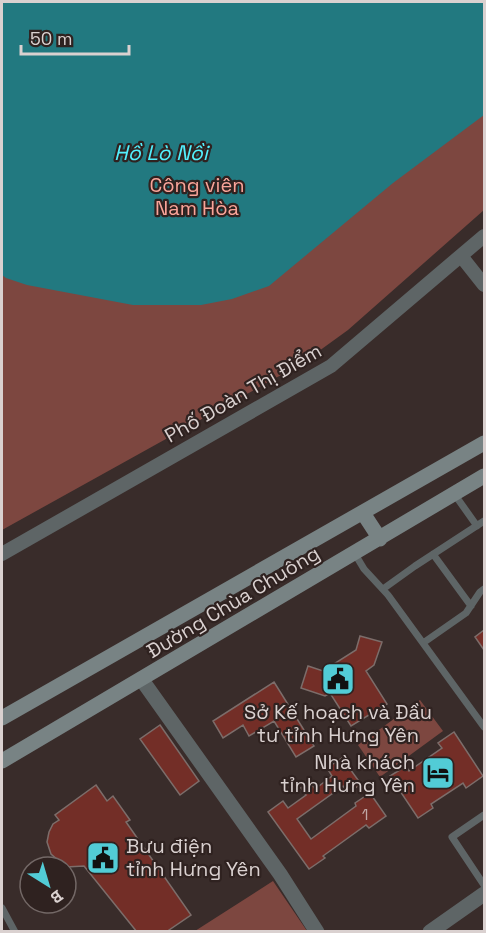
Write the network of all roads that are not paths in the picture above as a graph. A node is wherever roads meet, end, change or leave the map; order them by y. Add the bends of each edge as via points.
1 (484, 236) edge
2 (461, 256) junction
3 (484, 285) edge
4 (484, 443) edge
5 (484, 476) edge
6 (455, 495) junction
7 (363, 513) junction
8 (484, 521) edge
9 (477, 526) junction
10 (380, 539) junction
11 (2, 554) edge
12 (355, 554) junction
13 (434, 554) junction
14 (383, 589) junction
15 (484, 589) edge
16 (471, 606) junction
17 (423, 644) junction
18 (142, 680) junction
19 (2, 718) edge
20 (484, 727) edge
21 (2, 761) edge
22 (484, 815) edge
23 (484, 885) edge
24 (484, 894) edge
25 (2, 908) edge
26 (15, 932) edge
27 (317, 932) edge
28 (430, 932) edge

1 - 2 street, Phố Đoàn Thị Điểm
2 - 3 street
2 - 11 street, Phố Đoàn Thị Điểm via 331,366
4 - 7 main road, Đường Chùa Chuông
5 - 6 main road, Đường Chùa Chuông
6 - 9 lane
6 - 10 main road, Đường Chùa Chuông
7 - 10 main road
7 - 19 main road, Đường Chùa Chuông
8 - 9 lane
9 - 13 lane
10 - 12 main road, Đường Chùa Chuông
12 - 14 lane
12 - 18 main road, Đường Chùa Chuông
13 - 14 lane
13 - 16 lane
14 - 17 lane
15 - 16 lane
16 - 17 lane
17 - 20 lane
18 - 21 main road, Đường Chùa Chuông
18 - 27 street
22 - 23 lane via 452,837
24 - 28 street
25 - 26 lane

